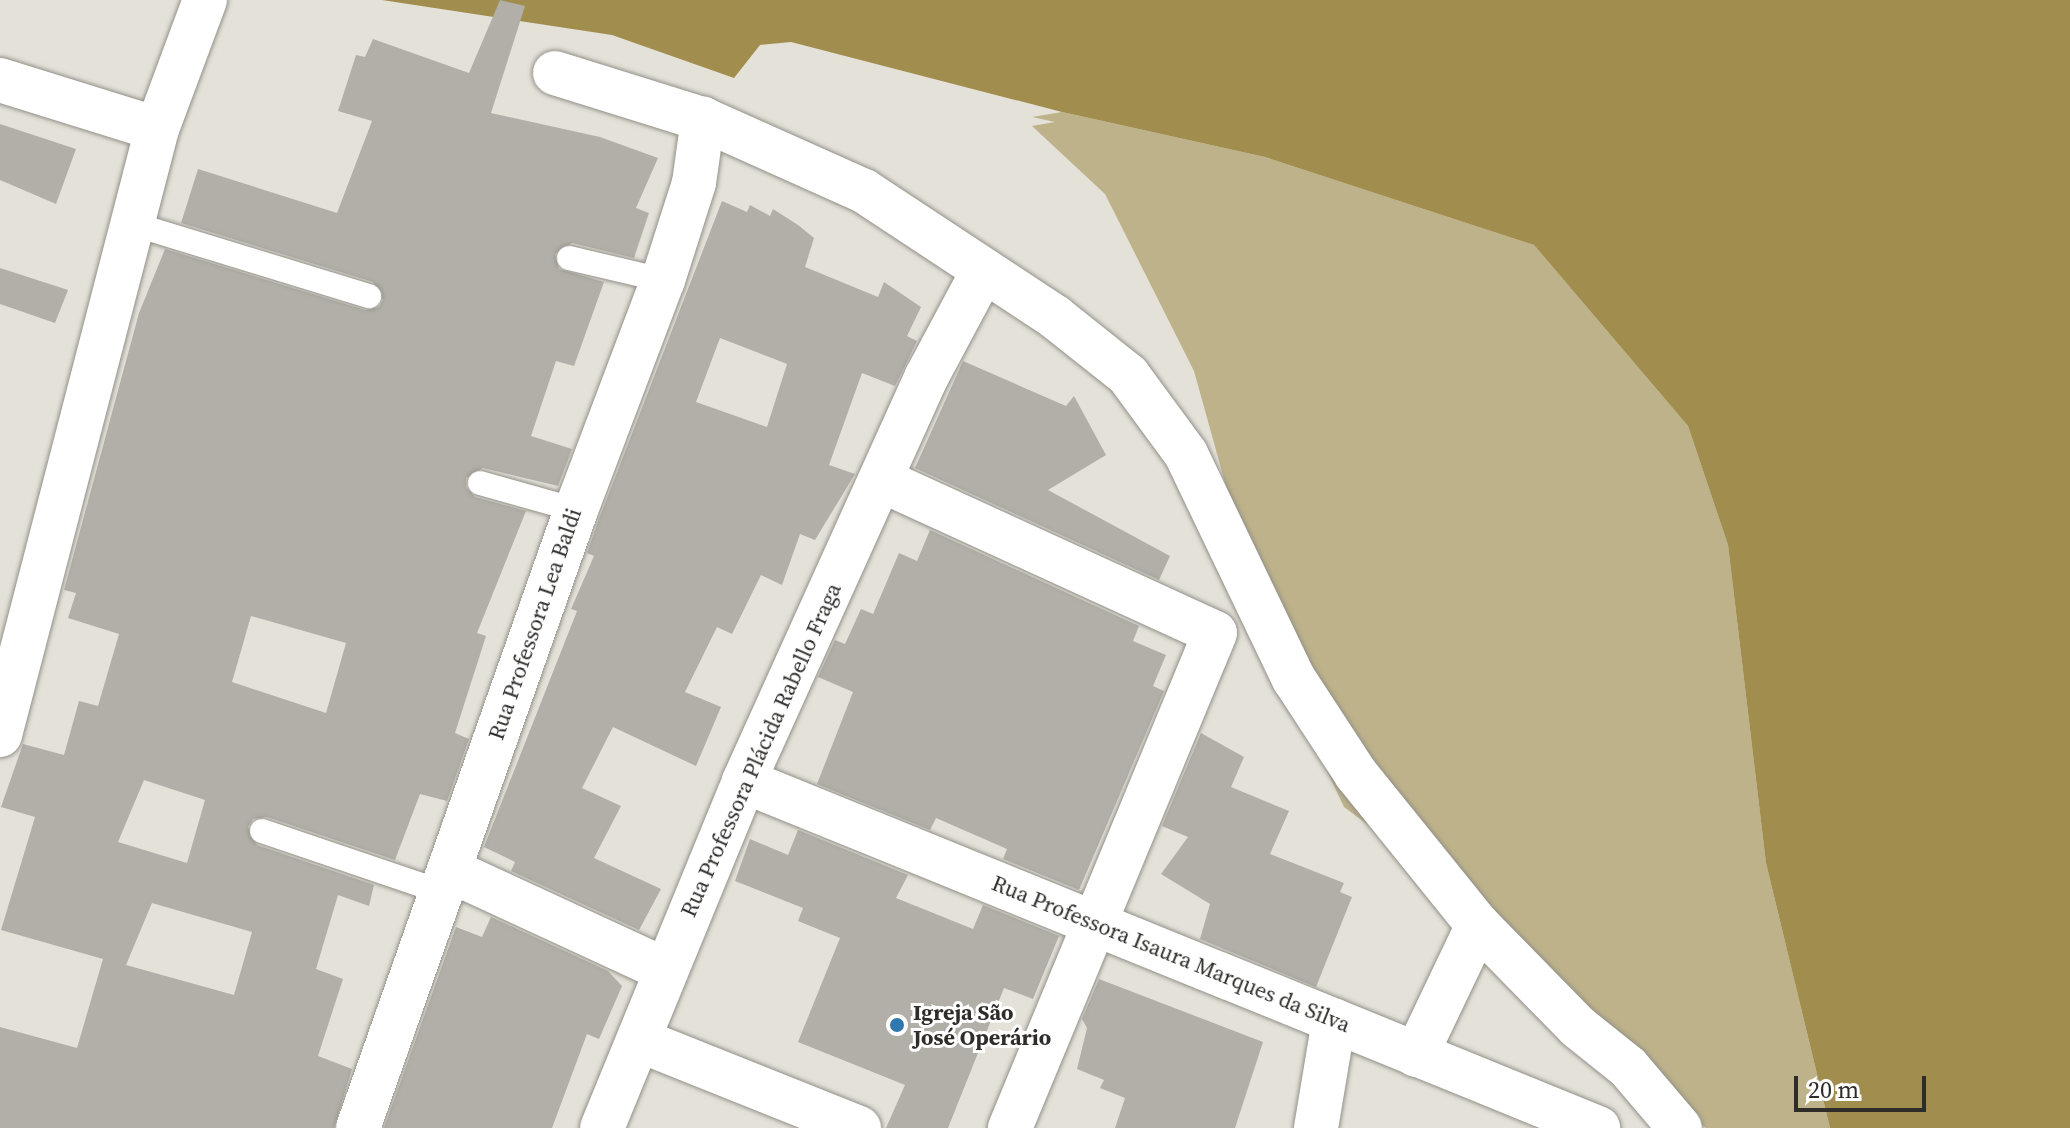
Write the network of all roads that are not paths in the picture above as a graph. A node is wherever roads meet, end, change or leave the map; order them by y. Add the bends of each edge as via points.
1 (205, 0) edge
2 (555, 73) dead end
3 (0, 80) edge
4 (703, 119) junction
5 (157, 129) junction
6 (133, 224) junction
7 (569, 258) dead end
8 (982, 273) junction
9 (663, 280) junction
10 (369, 296) dead end
11 (881, 480) junction
12 (480, 483) dead end
13 (576, 510) junction
14 (0, 734) edge
15 (744, 781) junction
16 (262, 831) dead end
17 (446, 881) junction
18 (1096, 922) junction
19 (1478, 925) junction
20 (665, 970) junction
21 (1334, 1021) junction
22 (639, 1040) junction
23 (1416, 1055) junction
24 (358, 1128) edge
25 (602, 1128) edge
26 (859, 1128) edge
27 (1010, 1128) edge
28 (1316, 1128) edge
29 (1598, 1128) edge
30 (1680, 1128) edge

1 - 5 street
2 - 4 street
3 - 5 street
4 - 8 street via 864,191
4 - 9 street, Rua Professora Lea Baldi via 694,183
5 - 6 street
6 - 10 lane
6 - 14 street
7 - 9 lane
8 - 11 street, Rua Professora Plácida Rabello Fraga via 927,376
8 - 19 street via 1055,317 1128,375 1186,454 1294,679 1356,774
9 - 13 street, Rua Professora Lea Baldi
11 - 15 street, Rua Professora Plácida Rabello Fraga
11 - 18 street via 1215,633
12 - 13 lane
13 - 17 street, Rua Professora Lea Baldi
15 - 18 street, Rua Professora Isaura Marques da Silva
15 - 20 street, Rua Professora Plácida Rabello Fraga
16 - 17 lane
17 - 20 street
17 - 24 street, Rua Professora Lea Baldi
18 - 21 street, Rua Professora Isaura Marques da Silva
18 - 27 street
19 - 23 street
19 - 30 street via 1578,1027 1628,1067
20 - 22 street, Rua Professora Plácida Rabello Fraga
21 - 23 street, Rua Professora Isaura Marques da Silva
21 - 28 street
22 - 25 street, Rua Professora Plácida Rabello Fraga
22 - 26 street
23 - 29 street, Rua Professora Isaura Marques da Silva

